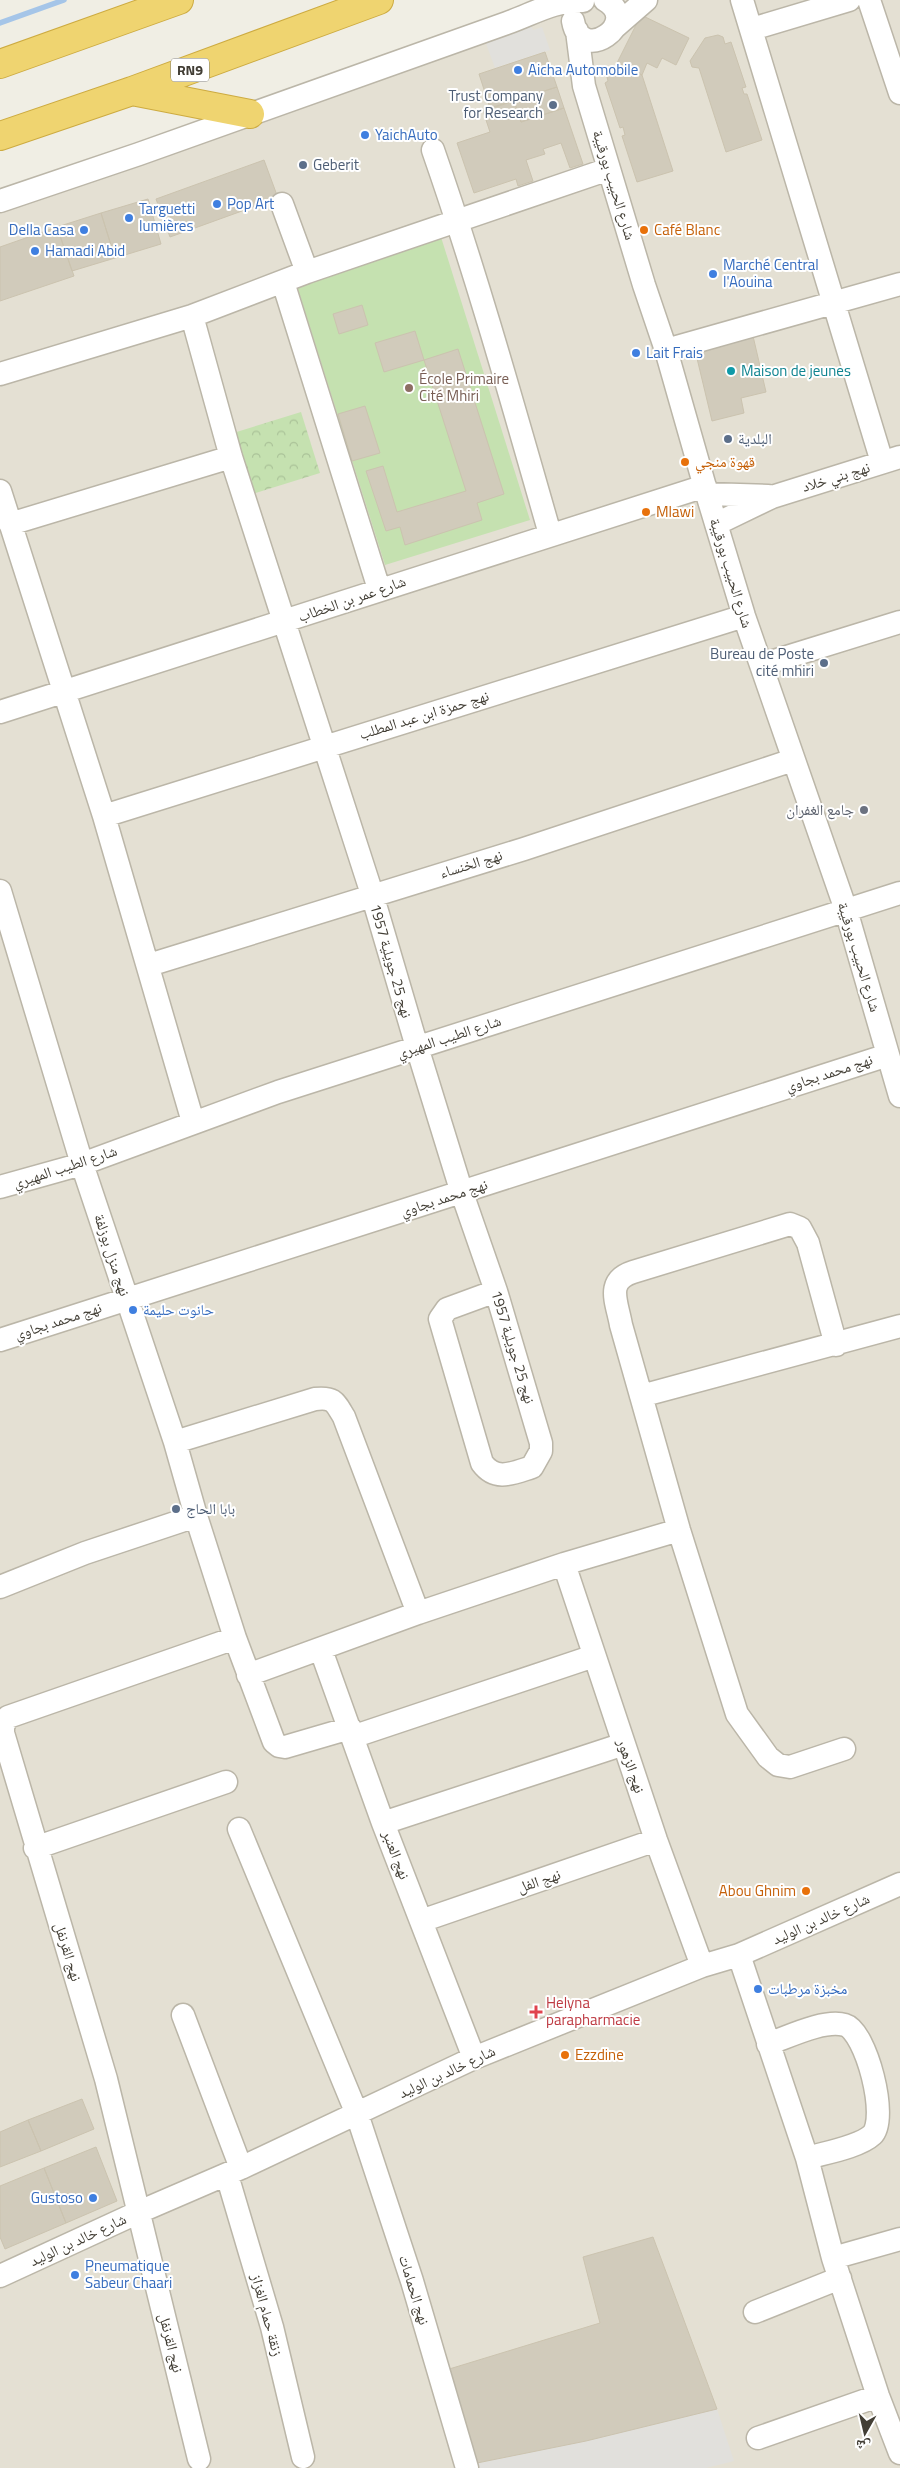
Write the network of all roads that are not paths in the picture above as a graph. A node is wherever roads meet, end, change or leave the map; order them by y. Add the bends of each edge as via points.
1 (179, 0) edge
2 (378, 0) edge
3 (584, 0) edge
4 (605, 0) edge
5 (646, 0) edge
6 (742, 0) edge
7 (849, 0) edge
8 (869, 0) edge
9 (519, 19) junction
10 (575, 28) junction
11 (752, 29) junction
12 (611, 32) junction
13 (0, 64) edge
14 (132, 91) junction
15 (900, 92) edge
16 (590, 104) junction
17 (250, 114) junction
18 (0, 136) edge
19 (433, 150) dead end
20 (609, 169) junction
21 (0, 200) edge
22 (282, 204) dead end
23 (457, 220) junction
24 (307, 272) junction
25 (283, 282) junction
26 (900, 284) edge
27 (834, 304) junction
28 (192, 316) junction
29 (666, 350) junction
30 (0, 374) edge
31 (231, 457) junction
32 (891, 460) edge
33 (706, 490) junction
34 (0, 491) edge
35 (772, 497) junction
36 (10, 524) junction
37 (716, 524) junction
38 (550, 534) junction
39 (379, 589) junction
40 (744, 616) junction
41 (285, 622) junction
42 (900, 622) edge
43 (761, 666) junction
44 (66, 692) junction
45 (0, 712) edge
46 (325, 745) junction
47 (793, 760) junction
48 (104, 816) junction
49 (0, 891) edge
50 (900, 893) edge
51 (372, 894) junction
52 (846, 910) junction
53 (149, 964) junction
54 (417, 1047) junction
55 (888, 1055) junction
56 (900, 1096) edge
57 (193, 1122) junction
58 (82, 1164) junction
59 (0, 1187) edge
60 (462, 1193) junction
61 (496, 1291) junction
62 (126, 1298) junction
63 (900, 1326) edge
64 (0, 1340) edge
65 (836, 1345) junction
66 (641, 1396) junction
67 (175, 1442) junction
68 (196, 1516) junction
69 (680, 1530) junction
70 (564, 1564) junction
71 (0, 1587) edge
72 (418, 1613) junction
73 (235, 1638) junction
74 (321, 1650) junction
75 (594, 1656) junction
76 (248, 1675) junction
77 (351, 1732) junction
78 (624, 1744) junction
79 (844, 1750) dead end
80 (5, 1760) edge
81 (226, 1782) dead end
82 (383, 1823) junction
83 (239, 1829) dead end
84 (656, 1840) junction
85 (35, 1848) junction
86 (900, 1884) edge
87 (421, 1922) junction
88 (739, 1955) junction
89 (702, 1966) junction
90 (183, 2015) dead end
91 (768, 2044) junction
92 (474, 2058) junction
93 (357, 2114) junction
94 (807, 2158) junction
95 (234, 2172) junction
96 (139, 2212) junction
97 (900, 2238) edge
98 (837, 2268) junction
99 (0, 2276) edge
100 (755, 2312) dead end
101 (878, 2396) junction
102 (758, 2438) dead end
103 (900, 2453) edge
104 (303, 2457) dead end
105 (199, 2459) dead end
106 (467, 2468) edge

1 - 13 highway
2 - 14 highway, RN9
3 - 9 street via 563,1
3 - 10 street via 574,11
4 - 12 street via 616,13
5 - 12 street, شارع الحبيب بورقيبة
6 - 11 street
7 - 11 street
8 - 15 street
9 - 10 street via 542,18
9 - 17 street
10 - 12 street via 581,36 594,41
10 - 16 street, شارع الحبيب بورقيبة
11 - 27 street
12 - 16 street, شارع الحبيب بورقيبة via 586,67
14 - 17 highway
14 - 18 highway, RN9
16 - 20 street, شارع الحبيب بورقيبة
17 - 21 street
19 - 23 street
20 - 23 street
20 - 29 street, شارع الحبيب بورقيبة
22 - 24 street
23 - 24 street
23 - 38 street
24 - 25 street
25 - 28 street
25 - 39 street
26 - 27 street
27 - 29 street
27 - 32 street
28 - 30 street
28 - 31 street, نهج 25 جويلية 1957
29 - 33 street, شارع الحبيب بورقيبة
31 - 36 street
31 - 41 street, نهج 25 جويلية 1957
32 - 35 street, نهج بني خلاد
33 - 35 street, نهج بني خلاد
33 - 37 street, شارع الحبيب بورقيبة
33 - 38 street, شارع عمر بن الخطاب
34 - 36 street
35 - 37 street, نهج بني خلاد
36 - 44 street
37 - 40 street, شارع الحبيب بورقيبة
38 - 39 street, شارع عمر بن الخطاب
39 - 41 street, شارع عمر بن الخطاب
40 - 43 street, شارع الحبيب بورقيبة
40 - 46 street, نهج حمزة ابن عبد المطلب
41 - 44 street, شارع عمر بن الخطاب
41 - 46 street, نهج 25 جويلية 1957
42 - 43 street
43 - 47 street, شارع الحبيب بورقيبة
44 - 45 street, شارع عمر بن الخطاب
44 - 48 street
46 - 48 street, نهج حمزة ابن عبد المطلب
46 - 51 street, نهج 25 جويلية 1957
47 - 51 street, نهج الخنساء
47 - 52 street, شارع الحبيب بورقيبة
48 - 53 street
49 - 58 street, نهج منزل بوزلفة
50 - 52 street, شارع الطيب المهيري
51 - 53 street, نهج الخنساء
51 - 54 street, نهج 25 جويلية 1957
52 - 54 street, شارع الطيب المهيري
52 - 55 street, شارع الحبيب بورقيبة
53 - 57 street
54 - 57 street, شارع الطيب المهيري
54 - 60 street, نهج 25 جويلية 1957
55 - 56 street, شارع الحبيب بورقيبة
55 - 60 street, نهج محمد بجاوي
57 - 58 street, شارع الطيب المهيري
58 - 59 street, شارع الطيب المهيري
58 - 62 street, نهج منزل بوزلفة
60 - 61 street, نهج 25 جويلية 1957
60 - 62 street, نهج محمد بجاوي
61 - 61 street, نهج 25 جويلية 1957 via 447,1309 442,1315 441,1325 482,1463 487,1470 505,1476 532,1467 541,1451 541,1443
62 - 64 street, نهج محمد بجاوي
62 - 67 street, نهج منزل بوزلفة
63 - 65 street
65 - 66 street
65 - 66 street via 808,1243 800,1228 790,1224 622,1276 616,1283 616,1299
66 - 69 street
67 - 68 street, نهج منزل بوزلفة
67 - 72 street via 316,1400 328,1398 336,1403
68 - 71 street via 85,1553
68 - 73 street, نهج منزل بوزلفة
69 - 70 street
69 - 79 street via 731,1701 768,1757 778,1765 790,1767
70 - 72 street
70 - 75 street, نهج الزهور
72 - 74 street
73 - 76 street, نهج منزل بوزلفة
73 - 80 street, نهج القرنفل via 8,1718 2,1733
74 - 76 street
74 - 77 street, نهج العنبر
75 - 77 street
75 - 78 street, نهج الزهور
76 - 77 street, نهج منزل بوزلفة via 274,1742 279,1746
77 - 82 street, نهج العنبر
78 - 82 street
78 - 84 street, نهج الزهور
80 - 85 street, نهج القرنفل
81 - 85 street
82 - 87 street, نهج العنبر
83 - 93 street, نهج الحمامات
84 - 87 street, نهج الفل
84 - 89 street, نهج الزهور
85 - 96 street, نهج القرنفل via 106,2079
86 - 88 street, شارع خالد بن الوليد
87 - 92 street, نهج العنبر
88 - 89 street, شارع خالد بن الوليد
88 - 91 street
89 - 92 street, شارع خالد بن الوليد
90 - 95 street, زنقة حمام الغزاز
91 - 94 street
91 - 94 street via 833,2024 846,2025 861,2039 878,2100 878,2125 874,2134 866,2140
92 - 93 street, شارع خالد بن الوليد
93 - 95 street, شارع خالد بن الوليد
93 - 106 street, نهج الحمامات via 412,2281
94 - 98 street
95 - 96 street, شارع خالد بن الوليد
95 - 104 street, زنقة حمام الغزاز
96 - 99 street, شارع خالد بن الوليد
96 - 105 street, نهج القرنفل
97 - 98 street
98 - 100 street
98 - 101 street
101 - 102 street
101 - 103 street

